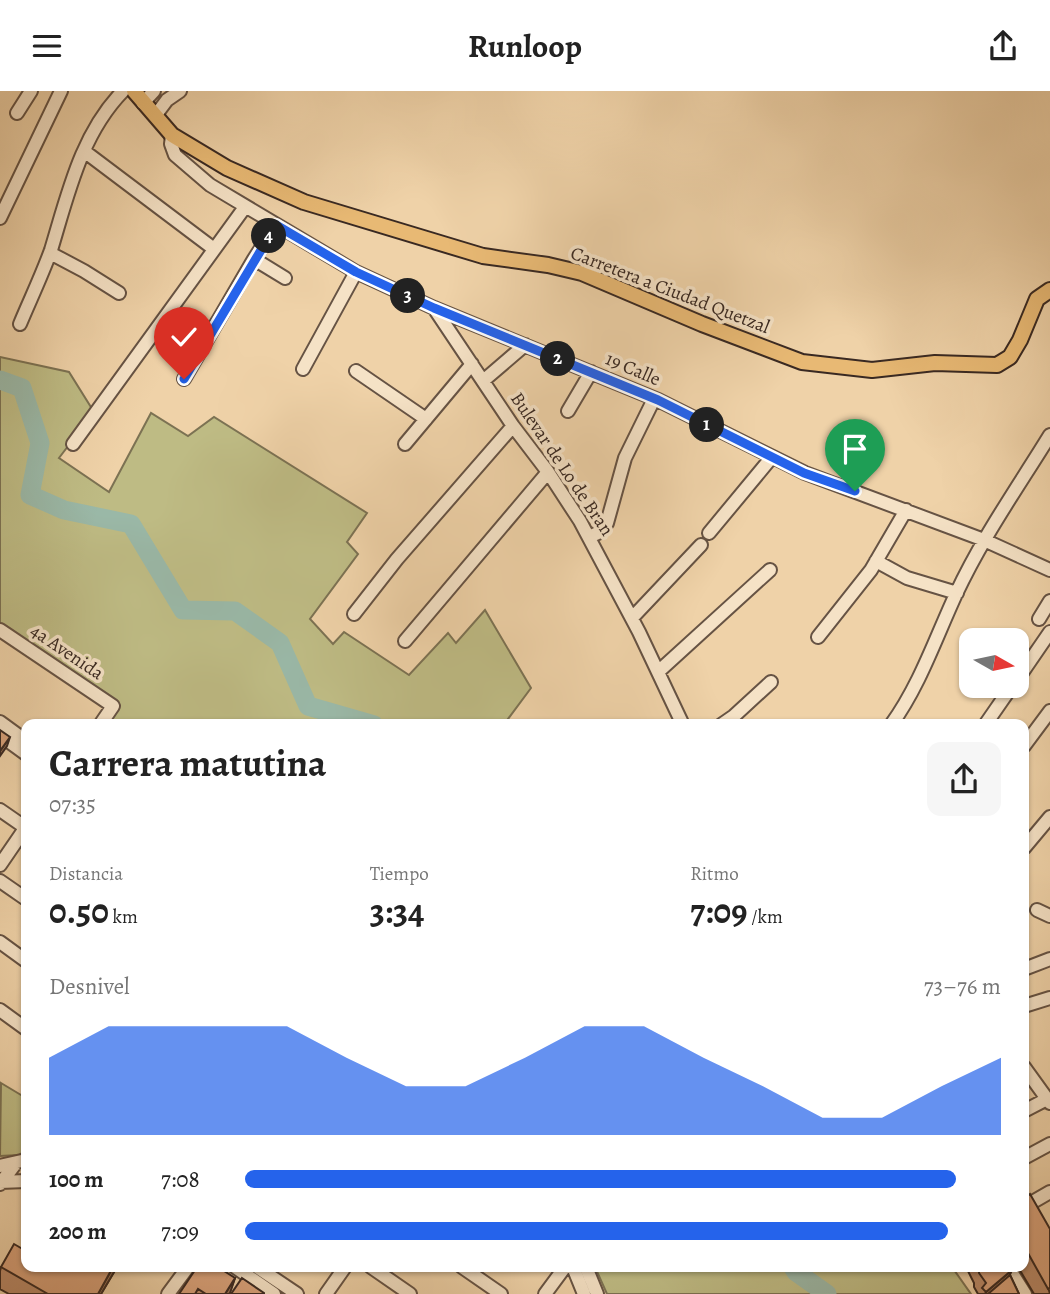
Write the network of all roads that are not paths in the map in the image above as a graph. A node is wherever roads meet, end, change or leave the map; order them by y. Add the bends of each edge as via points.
1 (31, 91) edge
2 (61, 91) edge
3 (123, 91) edge
4 (134, 91) edge
5 (154, 91) edge
6 (180, 91) edge
7 (143, 103) junction
8 (18, 114) dead end
9 (155, 116) junction
10 (172, 135) junction
11 (84, 151) junction
12 (245, 207) junction
13 (0, 218) edge
14 (276, 225) junction
15 (214, 249) junction
16 (50, 253) junction
17 (254, 259) junction
18 (356, 272) junction
19 (285, 278) dead end
20 (1050, 290) edge
21 (119, 293) dead end
22 (434, 308) junction
23 (20, 324) dead end
24 (525, 345) junction
25 (472, 365) junction
26 (303, 369) dead end
27 (356, 371) dead end
28 (591, 373) junction
29 (184, 379) dead end
30 (483, 381) junction
31 (654, 398) junction
32 (568, 411) dead end
33 (426, 419) junction
34 (513, 426) junction
35 (1050, 435) edge
36 (73, 444) dead end
37 (405, 444) dead end
38 (772, 457) junction
39 (548, 472) junction
40 (906, 510) junction
41 (709, 533) dead end
42 (589, 537) junction
43 (984, 540) junction
44 (701, 545) dead end
45 (876, 561) junction
46 (1048, 565) edge
47 (770, 570) dead end
48 (957, 593) junction
49 (1050, 601) edge
50 (354, 614) dead end
51 (632, 618) junction
52 (1039, 619) dead end
53 (0, 630) edge
54 (1050, 632) edge
55 (818, 637) dead end
56 (405, 641) dead end
57 (1029, 663) edge
58 (658, 672) junction
59 (771, 682) dead end
60 (1004, 698) edge
61 (1050, 711) edge
62 (104, 719) edge
63 (680, 719) edge
64 (730, 719) edge
65 (894, 719) edge
66 (989, 719) edge
67 (0, 722) edge
68 (0, 735) edge
69 (21, 737) edge
70 (1029, 738) edge
71 (21, 750) edge
72 (0, 810) edge
73 (1050, 817) edge
74 (21, 824) edge
75 (21, 834) edge
76 (1029, 842) edge
77 (0, 865) edge
78 (0, 881) edge
79 (21, 896) edge
80 (1037, 910) dead end
81 (1050, 916) edge
82 (0, 943) edge
83 (21, 958) edge
84 (1050, 959) edge
85 (1029, 967) edge
86 (1050, 998) edge
87 (1029, 1004) edge
88 (0, 1010) edge
89 (21, 1025) edge
90 (1029, 1074) edge
91 (1049, 1101) edge
92 (1029, 1109) edge
93 (1050, 1144) edge
94 (1029, 1155) edge
95 (21, 1161) edge
96 (0, 1166) edge
97 (21, 1181) edge
98 (1, 1183) edge
99 (1050, 1192) edge
100 (1029, 1206) edge
101 (184, 1272) edge
102 (242, 1272) edge
103 (264, 1272) edge
104 (341, 1272) edge
105 (378, 1272) edge
106 (469, 1272) edge
107 (562, 1272) edge
108 (568, 1272) edge
109 (588, 1272) edge
110 (1011, 1272) edge
111 (168, 1294) edge
112 (274, 1294) edge
113 (297, 1294) edge
114 (326, 1294) edge
115 (410, 1294) edge
116 (501, 1294) edge
117 (545, 1294) edge
118 (584, 1294) edge
119 (597, 1294) edge
120 (1025, 1294) edge

1 - 8 street
2 - 13 street
3 - 11 street via 102,115
4 - 7 main road, 19 Calle
5 - 7 street
6 - 9 street
7 - 9 main road, 19 Calle
9 - 10 main road, 19 Calle
10 - 12 street, 19 Calle via 175,155 189,169
10 - 20 main road, Carretera a Ciudad Quetzal via 227,168 304,202 483,256 582,273 802,362 872,370 935,363 997,365 1010,357 1037,299
11 - 15 street
11 - 16 street
12 - 14 street, 19 Calle
12 - 15 street
14 - 17 street
14 - 18 street, 19 Calle
15 - 36 street
16 - 21 street
16 - 23 street
17 - 19 street
17 - 29 street
18 - 22 street, 19 Calle
18 - 26 street
22 - 24 street, 19 Calle
22 - 25 street, Bulevar de Lo de Bran
24 - 28 street, 19 Calle
24 - 30 street
25 - 30 street, Bulevar de Lo de Bran
25 - 33 street
27 - 33 street
28 - 31 street, 19 Calle
28 - 32 street
30 - 34 street, Bulevar de Lo de Bran
31 - 38 street, 19 Calle
31 - 42 street via 625,458 607,523
33 - 37 street
34 - 39 street, Bulevar de Lo de Bran
34 - 50 street
35 - 43 street
38 - 40 street, 19 Calle
38 - 41 street
39 - 42 street, Bulevar de Lo de Bran
39 - 56 street
40 - 43 street, 19 Calle
40 - 45 street
42 - 51 street, Bulevar de Lo de Bran
43 - 46 street, 19 Calle
43 - 48 street
44 - 51 street
45 - 48 street via 907,578
45 - 55 street
47 - 58 street
48 - 65 street via 933,650
49 - 52 street
51 - 58 street, Bulevar de Lo de Bran
53 - 62 street, 4a Avenida via 113,706
54 - 57 street
58 - 63 street, Bulevar de Lo de Bran
59 - 64 street
60 - 66 street
61 - 70 street
67 - 69 street
68 - 71 street
72 - 74 street
73 - 76 street
75 - 77 street
78 - 79 street
80 - 81 street
82 - 83 street
84 - 85 street
86 - 87 street
88 - 89 street
90 - 91 street
91 - 92 street
93 - 94 street
95 - 96 street
95 - 98 street
97 - 98 street
99 - 100 street
101 - 111 street
102 - 112 street
103 - 113 street
104 - 114 street
105 - 115 street
106 - 116 street
107 - 117 street
108 - 118 street
109 - 119 street
110 - 120 street

